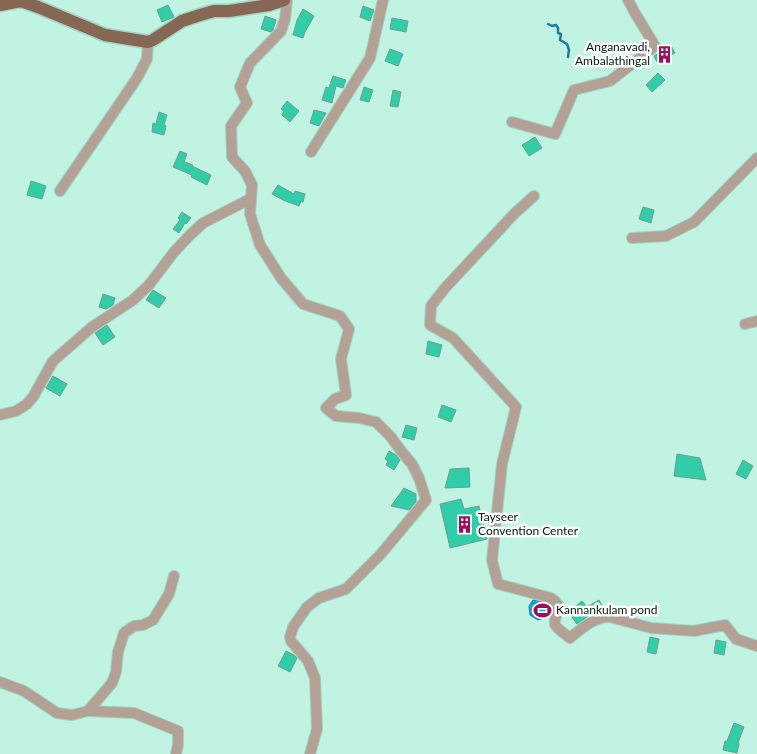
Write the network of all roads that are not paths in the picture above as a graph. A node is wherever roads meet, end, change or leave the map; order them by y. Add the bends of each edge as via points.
1 (286, 0) edge
2 (383, 0) edge
3 (628, 0) edge
4 (0, 4) edge
5 (148, 42) junction
6 (512, 122) dead end
7 (310, 152) dead end
8 (757, 158) edge
9 (60, 192) dead end
10 (534, 196) dead end
11 (250, 199) junction
12 (632, 238) dead end
13 (757, 321) edge
14 (745, 324) dead end
15 (0, 415) edge
16 (174, 576) dead end
17 (757, 646) edge
18 (0, 682) edge
19 (88, 711) junction
20 (176, 754) edge
21 (310, 754) edge

1 - 5 main road via 269,6 200,15 182,21
1 - 11 street via 281,31 250,63 240,87 247,103 231,126 232,157 252,185
2 - 7 street via 370,58
3 - 6 street via 655,46 610,81 574,90 555,134
4 - 5 main road via 21,1 104,35
5 - 9 street via 147,59 137,78
8 - 12 street via 694,222 666,236
10 - 17 street via 515,212 431,306 430,325 453,338 516,407 502,464 492,560 498,584 555,601 559,606 554,621 556,627 570,638 598,619 610,617 651,628 694,631 725,625 736,639
11 - 15 street via 203,223 133,300 92,327 53,361 26,404 16,411
11 - 21 street via 250,214 260,245 281,278 303,304 340,316 349,329 341,359 346,395 335,399 326,408 336,416 376,422 412,464 426,500 380,555 346,589 319,598 307,607 293,627 291,641 308,661 315,678 317,729
13 - 14 street
16 - 19 street via 169,594 153,620 124,633 112,683
18 - 19 street via 24,691 57,713 72,715
19 - 20 street via 134,713 178,731

